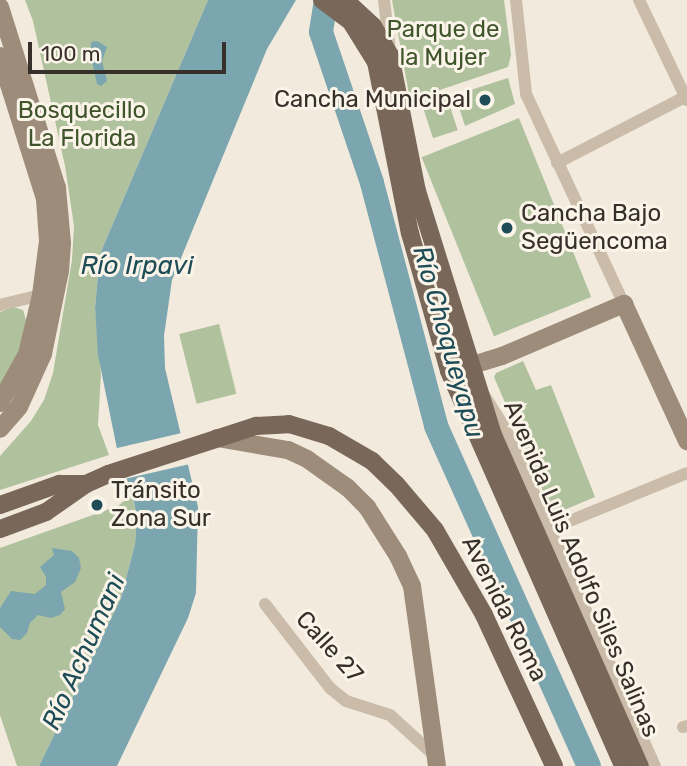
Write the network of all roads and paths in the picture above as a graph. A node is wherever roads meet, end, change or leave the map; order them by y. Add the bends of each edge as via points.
1 (322, 0) edge
2 (384, 0) edge
3 (516, 0) edge
4 (639, 0) edge
5 (352, 6) edge
6 (0, 7) edge
7 (390, 55) junction
8 (0, 56) edge
9 (9, 74) edge
10 (686, 99) edge
11 (557, 163) junction
12 (406, 213) junction
13 (48, 296) junction
14 (625, 304) junction
15 (0, 305) edge
16 (473, 366) junction
17 (478, 390) junction
18 (0, 403) edge
19 (289, 424) junction
20 (0, 429) edge
21 (217, 438) junction
22 (687, 441) edge
23 (288, 450) junction
24 (687, 473) edge
25 (86, 484) junction
26 (0, 505) edge
27 (0, 529) edge
28 (550, 529) junction
29 (265, 604) dead end
30 (436, 761) edge
31 (554, 766) edge
32 (623, 766) edge
33 (640, 766) edge
34 (655, 766) edge

1 - 5 main road, Avenida Luis Adolfo Siles Salinas
2 - 7 street
3 - 11 street via 526,94
4 - 10 street
5 - 7 main road, Avenida Luis Adolfo Siles Salinas via 373,26
5 - 12 main road, Avenida Luis Adolfo Siles Salinas via 376,62
6 - 9 street
7 - 16 main road, Avenida Luis Adolfo Siles Salinas via 417,191
8 - 9 street
9 - 13 street via 45,199
10 - 11 street
11 - 14 street
12 - 16 street via 416,231 457,364
12 - 32 main road, Avenida Luis Adolfo Siles Salinas via 449,371
13 - 15 street
13 - 18 street via 27,354
13 - 20 street via 43,354 34,380
14 - 16 street
14 - 22 street
16 - 17 main road, Avenida Luis Adolfo Siles Salinas
17 - 28 street via 490,401 506,430
17 - 33 main road, Avenida Luis Adolfo Siles Salinas via 493,435
19 - 21 main road, Avenida Roma via 256,426
19 - 23 street via 281,435
19 - 31 main road, Avenida Roma via 329,436 372,461 435,530 484,615
21 - 23 street
21 - 25 main road, Avenida Roma
23 - 30 street via 348,488 367,507 398,556 418,614
24 - 28 street
25 - 26 main road, Avenida Roma via 59,484
25 - 27 main road, Avenida Roma via 46,512
28 - 34 street
29 - 30 street, Calle 27 via 330,688 346,701 390,715

